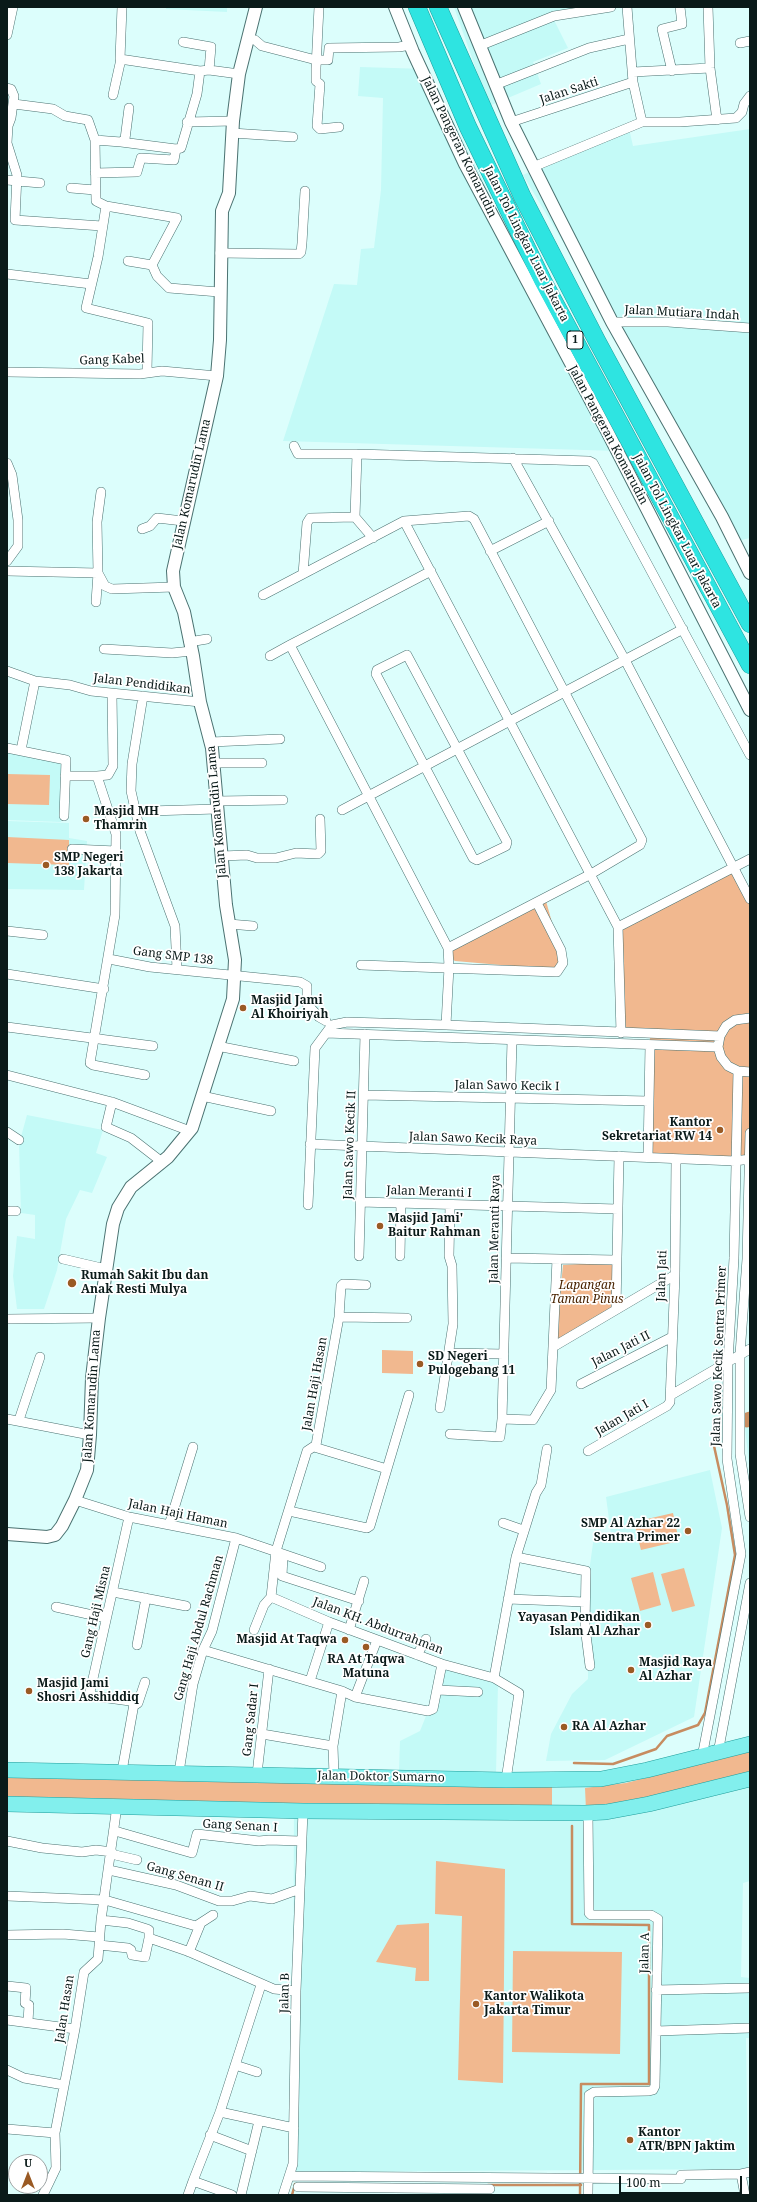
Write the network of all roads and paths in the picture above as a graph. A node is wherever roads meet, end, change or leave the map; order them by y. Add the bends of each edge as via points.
1 (13, 7) edge
2 (122, 7) edge
3 (256, 7) edge
4 (319, 7) edge
5 (395, 7) edge
6 (417, 7) edge
7 (438, 7) edge
8 (464, 7) edge
9 (611, 7) edge
10 (627, 7) edge
11 (680, 7) edge
12 (708, 7) edge
13 (7, 35) edge
14 (248, 39) junction
15 (629, 40) junction
16 (750, 41) edge
17 (183, 42) dead end
18 (740, 43) dead end
19 (410, 45) junction
20 (479, 46) junction
21 (121, 60) junction
22 (316, 60) junction
23 (710, 68) junction
24 (672, 70) junction
25 (204, 71) junction
26 (633, 72) junction
27 (239, 74) junction
28 (633, 82) junction
29 (495, 85) junction
30 (7, 88) edge
31 (113, 95) dead end
32 (750, 96) edge
33 (14, 104) junction
34 (129, 108) dead end
35 (717, 120) junction
36 (233, 121) junction
37 (187, 122) junction
38 (511, 122) junction
39 (642, 122) junction
40 (339, 127) dead end
41 (232, 133) junction
42 (293, 137) dead end
43 (95, 140) junction
44 (121, 142) junction
45 (176, 149) junction
46 (533, 167) junction
47 (95, 173) junction
48 (7, 180) edge
49 (17, 180) junction
50 (40, 183) dead end
51 (71, 188) dead end
52 (95, 190) junction
53 (305, 191) dead end
54 (106, 206) junction
55 (102, 226) junction
56 (220, 253) junction
57 (128, 261) dead end
58 (152, 265) junction
59 (7, 274) edge
60 (91, 284) junction
61 (219, 292) junction
62 (612, 322) junction
63 (750, 328) edge
64 (147, 371) junction
65 (7, 372) edge
66 (217, 376) junction
67 (294, 446) dead end
68 (357, 454) junction
69 (513, 458) junction
70 (7, 463) edge
71 (101, 492) dead end
72 (355, 517) junction
73 (183, 521) junction
74 (404, 521) junction
75 (549, 521) junction
76 (142, 529) dead end
77 (373, 538) junction
78 (490, 551) junction
79 (7, 561) edge
80 (7, 571) edge
81 (431, 571) junction
82 (750, 572) edge
83 (98, 573) junction
84 (303, 574) junction
85 (174, 587) junction
86 (263, 595) dead end
87 (96, 602) dead end
88 (750, 624) edge
89 (683, 629) junction
90 (207, 639) dead end
91 (290, 645) junction
92 (191, 647) junction
93 (104, 649) dead end
94 (270, 656) dead end
95 (625, 660) junction
96 (750, 665) edge
97 (7, 671) edge
98 (35, 681) junction
99 (565, 692) junction
100 (112, 694) junction
101 (144, 696) junction
102 (200, 702) junction
103 (750, 710) edge
104 (510, 721) junction
105 (280, 739) dead end
106 (211, 742) junction
107 (7, 748) edge
108 (457, 749) junction
109 (21, 750) junction
110 (750, 755) edge
111 (262, 762) dead end
112 (213, 764) junction
113 (425, 766) junction
114 (65, 776) junction
115 (97, 776) junction
116 (369, 796) junction
117 (283, 800) dead end
118 (217, 805) junction
119 (342, 810) dead end
120 (149, 811) dead end
121 (64, 816) dead end
122 (320, 819) dead end
123 (72, 849) dead end
124 (116, 851) junction
125 (222, 856) junction
126 (750, 859) edge
127 (733, 868) junction
128 (591, 874) junction
129 (750, 899) edge
130 (537, 902) junction
131 (229, 924) junction
132 (253, 926) dead end
133 (618, 927) junction
134 (7, 931) edge
135 (44, 935) dead end
136 (448, 948) junction
137 (109, 959) junction
138 (361, 965) dead end
139 (449, 967) junction
140 (177, 969) junction
141 (7, 974) edge
142 (235, 975) junction
143 (104, 989) junction
144 (750, 1018) edge
145 (326, 1021) dead end
146 (446, 1025) junction
147 (7, 1027) edge
148 (474, 1027) junction
149 (562, 1031) junction
150 (326, 1033) junction
151 (621, 1033) junction
152 (365, 1034) junction
153 (720, 1036) junction
154 (95, 1038) junction
155 (474, 1038) junction
156 (512, 1040) junction
157 (561, 1041) junction
158 (650, 1045) junction
159 (153, 1046) dead end
160 (217, 1046) junction
161 (718, 1047) junction
162 (294, 1061) dead end
163 (738, 1071) junction
164 (750, 1072) edge
165 (145, 1075) dead end
166 (7, 1076) edge
167 (364, 1095) junction
168 (202, 1096) junction
169 (510, 1097) junction
170 (112, 1102) junction
171 (649, 1102) junction
172 (271, 1111) dead end
173 (190, 1131) junction
174 (7, 1132) edge
175 (750, 1132) edge
176 (18, 1140) dead end
177 (310, 1144) junction
178 (362, 1147) junction
179 (509, 1152) junction
180 (619, 1156) junction
181 (648, 1157) junction
182 (676, 1158) junction
183 (750, 1159) edge
184 (735, 1161) junction
185 (162, 1162) junction
186 (360, 1202) junction
187 (401, 1202) junction
188 (308, 1205) dead end
189 (450, 1205) junction
190 (508, 1207) junction
191 (618, 1209) junction
192 (359, 1256) dead end
193 (400, 1256) dead end
194 (506, 1258) junction
195 (734, 1258) junction
196 (63, 1259) dead end
197 (557, 1259) junction
198 (748, 1259) junction
199 (616, 1260) junction
200 (106, 1269) junction
201 (675, 1275) junction
202 (366, 1285) dead end
203 (616, 1309) junction
204 (339, 1317) junction
205 (98, 1318) junction
206 (407, 1318) dead end
207 (7, 1319) edge
208 (672, 1336) junction
209 (553, 1347) junction
210 (750, 1349) edge
211 (449, 1353) junction
212 (504, 1354) junction
213 (740, 1354) junction
214 (40, 1357) dead end
215 (728, 1362) junction
216 (581, 1384) dead end
217 (671, 1394) junction
218 (409, 1395) dead end
219 (667, 1406) joint
220 (440, 1408) dead end
221 (7, 1418) edge
222 (502, 1419) junction
223 (19, 1420) junction
224 (450, 1434) dead end
225 (90, 1435) junction
226 (193, 1447) dead end
227 (314, 1447) junction
228 (547, 1449) dead end
229 (588, 1451) dead end
230 (740, 1454) junction
231 (727, 1458) junction
232 (387, 1469) junction
233 (76, 1500) junction
234 (289, 1512) junction
235 (130, 1517) junction
236 (750, 1517) edge
237 (503, 1522) dead end
238 (169, 1525) junction
239 (523, 1530) junction
240 (7, 1534) edge
241 (236, 1538) junction
242 (280, 1553) junction
243 (516, 1557) junction
244 (321, 1567) dead end
245 (364, 1581) dead end
246 (750, 1583) edge
247 (113, 1592) junction
248 (271, 1597) junction
249 (146, 1598) junction
250 (508, 1599) junction
251 (359, 1601) junction
252 (585, 1602) junction
253 (186, 1606) dead end
254 (56, 1608) dead end
255 (106, 1618) junction
256 (329, 1622) junction
257 (254, 1630) dead end
258 (349, 1630) junction
259 (426, 1638) dead end
260 (376, 1640) junction
261 (137, 1645) dead end
262 (203, 1650) junction
263 (417, 1655) junction
264 (442, 1664) junction
265 (590, 1666) dead end
266 (269, 1669) junction
267 (494, 1678) junction
268 (310, 1681) junction
269 (145, 1682) dead end
270 (438, 1690) junction
271 (342, 1691) junction
272 (478, 1692) dead end
273 (355, 1697) junction
274 (135, 1705) junction
275 (262, 1734) junction
276 (750, 1744) edge
277 (333, 1746) junction
278 (718, 1752) junction
279 (702, 1757) junction
280 (7, 1770) edge
281 (122, 1771) junction
282 (179, 1772) junction
283 (257, 1774) junction
284 (334, 1776) junction
285 (750, 1779) edge
286 (506, 1780) junction
287 (117, 1806) junction
288 (8, 1807) edge
289 (303, 1811) junction
290 (588, 1813) junction
291 (115, 1830) junction
292 (7, 1841) edge
293 (300, 1841) junction
294 (112, 1853) junction
295 (137, 1860) dead end
296 (109, 1870) junction
297 (300, 1890) junction
298 (7, 1896) edge
299 (105, 1900) junction
300 (213, 1915) dead end
301 (101, 1920) junction
302 (200, 1925) junction
303 (7, 1935) edge
304 (149, 1938) junction
305 (99, 1941) junction
306 (189, 1952) junction
307 (261, 1984) junction
308 (7, 1986) edge
309 (750, 1988) edge
310 (656, 1990) junction
311 (296, 1991) junction
312 (7, 2020) edge
313 (28, 2022) junction
314 (750, 2028) edge
315 (75, 2029) junction
316 (656, 2031) junction
317 (235, 2065) junction
318 (7, 2070) edge
319 (257, 2072) dead end
320 (64, 2085) junction
321 (220, 2112) junction
322 (258, 2121) junction
323 (294, 2128) junction
324 (7, 2129) edge
325 (55, 2133) junction
326 (210, 2135) junction
327 (252, 2151) junction
328 (746, 2173) edge
329 (291, 2176) junction
330 (587, 2179) junction
331 (196, 2182) junction
332 (390, 2183) junction
333 (298, 2187) dead end
334 (490, 2189) dead end
335 (370, 2191) edge
336 (479, 2192) edge
337 (43, 2195) edge
338 (188, 2195) edge
339 (232, 2195) edge
340 (241, 2195) edge
341 (283, 2195) edge
342 (588, 2195) edge
343 (745, 2195) edge

1 - 13 street
2 - 21 street via 119,58
3 - 14 street, Jalan Komarudin Lama
4 - 22 street
5 - 19 street, Jalan Pangeran Komarudin
6 - 96 highway, Jalan Tol Lingkar Luar Jakarta / 1 via 468,127 536,268
7 - 88 highway, Jalan Tol Lingkar Luar Jakarta / 1 via 522,196
8 - 20 street
9 - 20 street via 554,16
10 - 15 street
11 - 24 street via 682,24 662,29
12 - 23 street
14 - 22 street via 255,40 262,46
14 - 27 street, Jalan Komarudin Lama
15 - 26 street
15 - 29 street via 589,48
16 - 18 street
17 - 25 street via 211,47
19 - 22 street via 329,48 328,60
19 - 103 street, Jalan Pangeran Komarudin via 465,164
20 - 29 street
21 - 25 street
21 - 31 street
22 - 40 street via 316,80 320,84 317,126
23 - 24 street
23 - 35 street
24 - 26 street
25 - 27 street
25 - 37 street
26 - 28 street
27 - 36 street, Jalan Komarudin Lama
28 - 38 street, Jalan Sakti
28 - 39 street
29 - 38 street
30 - 33 street via 14,92
32 - 35 street via 736,118
33 - 43 street via 53,110 65,116 88,120
33 - 49 street via 8,126 8,143
34 - 44 street via 125,139
35 - 39 street
36 - 37 street
36 - 41 street, Jalan Komarudin Lama
37 - 45 street via 181,148
38 - 46 street
39 - 46 street
41 - 42 street
41 - 56 street, Jalan Komarudin Lama via 229,193 222,211
43 - 44 street
43 - 47 street
44 - 45 street
45 - 47 street via 174,160 140,158 137,172
46 - 62 street
47 - 52 street
48 - 49 street
49 - 50 street
49 - 55 street via 17,220
51 - 52 street
52 - 54 street via 96,201
53 - 56 street via 299,254
54 - 55 street
54 - 58 street via 177,218
55 - 60 street
56 - 61 street, Jalan Komarudin Lama
57 - 58 street
58 - 61 street via 165,287
59 - 60 street
60 - 64 street via 86,305 88,310 148,323
61 - 66 street, Jalan Komarudin Lama via 220,340
62 - 63 street, Jalan Mutiara Indah via 662,322
62 - 82 street via 711,496
64 - 65 street, Gang Kabel via 132,374
64 - 66 street, Gang Kabel via 179,371
66 - 73 street, Jalan Komarudin Lama
67 - 68 street via 298,454
68 - 69 street
68 - 72 street
69 - 75 street
69 - 89 street via 593,463
70 - 79 street via 12,475 18,520 18,546
71 - 83 street via 97,522
72 - 77 street
72 - 84 street via 310,518 307,523
73 - 76 street via 157,518 150,526
73 - 85 street, Jalan Komarudin Lama via 173,566
74 - 77 street
74 - 78 street via 469,516 474,519
74 - 81 street
75 - 78 street
75 - 95 street
77 - 84 street
78 - 99 street
80 - 83 street
81 - 91 street
81 - 104 street
83 - 85 street via 107,588
83 - 87 street
84 - 86 street
85 - 92 street, Jalan Komarudin Lama via 184,612
89 - 95 street
89 - 110 street
90 - 92 street
91 - 94 street
91 - 116 street
92 - 93 street via 172,653
92 - 102 street, Jalan Komarudin Lama
95 - 99 street
95 - 127 street
97 - 98 street, Jalan Pendidikan
98 - 100 street, Jalan Pendidikan
98 - 109 street
99 - 104 street
99 - 128 street via 642,840 640,845
100 - 101 street, Jalan Pendidikan
100 - 115 street via 113,766 108,775
101 - 102 street, Jalan Pendidikan
101 - 140 street via 132,764 131,791 140,831 175,926
102 - 106 street, Jalan Komarudin Lama
104 - 108 street
104 - 128 street
105 - 106 street
106 - 112 street, Jalan Komarudin Lama
107 - 109 street
108 - 113 street
108 - 113 street via 409,655 377,670 376,674
108 - 113 street via 506,846 474,860
109 - 114 street via 64,759
111 - 112 street
112 - 118 street, Jalan Komarudin Lama
113 - 116 street
114 - 115 street
114 - 121 street
115 - 124 street via 116,834
116 - 119 street
116 - 136 street
117 - 118 street
118 - 120 street
118 - 125 street, Jalan Komarudin Lama
122 - 125 street via 321,851 318,854 296,853 276,858
123 - 124 street
124 - 137 street via 115,914
125 - 131 street, Jalan Komarudin Lama
126 - 127 street
127 - 129 street
127 - 133 street
128 - 130 street
128 - 133 street
130 - 136 street
130 - 139 street via 561,950 563,963 559,971
131 - 132 street
131 - 142 street, Jalan Komarudin Lama
133 - 151 street
134 - 135 street
136 - 139 street
137 - 140 street, Gang SMP 138
137 - 143 street
138 - 139 street
139 - 146 street
140 - 142 street, Gang SMP 138
141 - 143 street
142 - 145 street, Gang SMP 138 via 284,979 305,984 307,1004
142 - 160 street, Jalan Komarudin Lama via 232,1005
143 - 154 street
144 - 153 street via 730,1022
146 - 148 street
146 - 150 street via 340,1022
147 - 154 street
148 - 149 street
148 - 155 street
149 - 151 street
149 - 157 street
150 - 152 street
150 - 177 street via 315,1048
151 - 153 street
152 - 155 street
152 - 167 street, Jalan Sawo Kecik II
153 - 161 street
154 - 159 street
154 - 165 street via 91,1064
155 - 156 street
156 - 157 street
156 - 169 street, Jalan Meranti Raya
157 - 158 street
158 - 161 street
158 - 171 street
160 - 162 street
160 - 168 street, Jalan Komarudin Lama
161 - 163 street via 724,1062
163 - 164 street
163 - 184 street, Jalan Sawo Kecik Sentra Primer
166 - 170 street
167 - 169 street, Jalan Sawo Kecik I
167 - 178 street, Jalan Sawo Kecik II
168 - 172 street
168 - 173 street, Jalan Komarudin Lama
169 - 171 street, Jalan Sawo Kecik I
169 - 179 street, Jalan Meranti Raya
170 - 173 street
170 - 185 street via 106,1127 132,1138
171 - 181 street
173 - 185 street, Jalan Komarudin Lama
174 - 176 street
175 - 183 street, Jalan Sawo Kecik Sentra Primer
177 - 178 street, Jalan Sawo Kecik Raya
177 - 188 street
178 - 179 street, Jalan Sawo Kecik Raya
178 - 186 street, Jalan Sawo Kecik II
179 - 180 street, Jalan Sawo Kecik Raya
179 - 190 street, Jalan Meranti Raya
180 - 181 street, Jalan Sawo Kecik Raya
180 - 191 street
181 - 182 street, Jalan Sawo Kecik Raya
182 - 184 street, Jalan Sawo Kecik Raya
182 - 201 street, Jalan Jati
183 - 184 street, Jalan Sawo Kecik Raya
183 - 198 street, Jalan Sawo Kecik Sentra Primer
184 - 195 street, Jalan Sawo Kecik Sentra Primer
185 - 200 street, Jalan Komarudin Lama via 131,1187 121,1202 113,1224
186 - 187 street, Jalan Meranti I
186 - 192 street, Jalan Sawo Kecik II
187 - 189 street, Jalan Meranti I
187 - 193 street
189 - 190 street, Jalan Meranti I
189 - 211 street via 449,1256 452,1266 453,1324
190 - 191 street, Jalan Meranti I
190 - 194 street, Jalan Meranti Raya
191 - 199 street
194 - 197 street
194 - 212 street, Jalan Meranti Raya
195 - 198 street
195 - 215 street, Jalan Sawo Kecik Sentra Primer
196 - 200 street
197 - 199 street
197 - 209 street
198 - 213 street, Jalan Sawo Kecik Sentra Primer
199 - 203 street
200 - 205 street, Jalan Komarudin Lama
201 - 203 street
201 - 208 street, Jalan Jati
202 - 204 street, Jalan Haji Hasan via 343,1284
203 - 209 street
204 - 206 street
204 - 227 street, Jalan Haji Hasan
205 - 207 street
205 - 225 street, Jalan Komarudin Lama
208 - 216 street, Jalan Jati II
208 - 217 street, Jalan Jati
209 - 222 street via 551,1390 533,1420
210 - 213 street
211 - 212 street
211 - 220 street
212 - 222 street, Jalan Meranti Raya
213 - 215 street
213 - 230 street, Jalan Sawo Kecik Sentra Primer
214 - 223 street
215 - 217 street
215 - 231 street, Jalan Sawo Kecik Sentra Primer
217 - 219 street, Jalan Jati
218 - 232 street
219 - 229 street, Jalan Jati I
221 - 223 street
222 - 224 street, Jalan Meranti Raya via 500,1437
223 - 225 street
225 - 233 street, Jalan Komarudin Lama via 87,1470
226 - 238 street
227 - 232 street
227 - 234 street, Jalan Haji Hasan via 307,1451
228 - 239 street via 541,1484
230 - 231 street
230 - 236 street, Jalan Sawo Kecik Sentra Primer
231 - 279 street, Jalan Sawo Kecik Sentra Primer via 741,1554
232 - 234 street via 370,1526 367,1528
233 - 235 street, Jalan Haji Haman
233 - 240 street, Jalan Komarudin Lama via 55,1535 47,1537
234 - 242 street, Jalan Haji Hasan
235 - 238 street, Jalan Haji Haman
235 - 247 street, Gang Haji Misna
237 - 239 street
238 - 241 street, Jalan Haji Haman
239 - 243 street
241 - 242 street, Jalan Haji Haman
241 - 262 street, Gang Haji Abdul Rachman via 212,1631
242 - 244 street, Jalan Haji Haman
242 - 248 street
242 - 251 street via 282,1576
243 - 250 street
243 - 252 street via 586,1570
245 - 251 street
246 - 278 street
247 - 249 street
247 - 255 street, Gang Haji Misna
248 - 256 street, Jalan KH. Abdurrahman
248 - 257 street via 264,1605
249 - 253 street
249 - 261 street
250 - 252 street
250 - 267 street
251 - 258 street
252 - 265 street
254 - 255 street
255 - 274 street, Gang Haji Misna via 90,1694 130,1701
256 - 258 street, Jalan KH. Abdurrahman
256 - 268 street
258 - 260 street, Jalan KH. Abdurrahman
259 - 263 street
260 - 263 street, Jalan KH. Abdurrahman
260 - 273 street
262 - 266 street
262 - 282 street, Gang Haji Abdul Rachman via 189,1700
263 - 264 street, Jalan KH. Abdurrahman
264 - 267 street, Jalan KH. Abdurrahman
264 - 270 street
266 - 268 street
266 - 275 street, Gang Sadar I
267 - 286 street, Jalan KH. Abdurrahman via 519,1693
268 - 271 street
269 - 274 street
270 - 272 street
270 - 273 street via 433,1709 428,1711
271 - 273 street
271 - 277 street
274 - 281 street
275 - 277 street
275 - 283 street, Gang Sadar I
276 - 278 main road, Jalan Doktor Sumarno
277 - 284 street
278 - 279 main road, Jalan Doktor Sumarno
279 - 286 main road, Jalan Doktor Sumarno via 606,1779
280 - 281 main road, Jalan Doktor Sumarno
281 - 282 main road, Jalan Doktor Sumarno
282 - 283 main road, Jalan Doktor Sumarno
283 - 284 main road, Jalan Doktor Sumarno
284 - 286 main road, Jalan Doktor Sumarno
285 - 290 main road via 649,1804
287 - 288 main road
287 - 289 main road
287 - 291 street, Jalan Hasan
289 - 290 main road
289 - 293 street, Jalan B
290 - 310 street, Jalan A via 589,1913 651,1915 658,1919
291 - 293 street, Gang Senan I via 192,1853 197,1834 259,1841
291 - 294 street, Jalan Hasan
292 - 294 street via 42,1848
293 - 297 street, Jalan B
294 - 295 street
294 - 296 street, Jalan Hasan
296 - 297 street, Gang Senan II via 176,1885 219,1901 250,1896 272,1899
296 - 299 street, Jalan Hasan
297 - 311 street, Jalan B
298 - 299 street
299 - 301 street, Jalan Hasan
299 - 302 street via 193,1926
300 - 302 street
301 - 304 street via 128,1923 147,1929
301 - 305 street, Jalan Hasan
302 - 306 street
303 - 305 street via 62,1934
304 - 305 street via 145,1957 132,1955 128,1948
304 - 306 street
305 - 315 street, Jalan Hasan via 98,1959 84,1972
306 - 307 street
307 - 311 street via 281,1991
307 - 317 street
308 - 313 street via 26,1988
309 - 310 street
310 - 316 street, Jalan A
311 - 323 street, Jalan B
312 - 313 street
313 - 315 street
314 - 316 street
315 - 320 street, Jalan Hasan
316 - 330 street, Jalan A via 653,2090 590,2093
317 - 319 street
317 - 321 street
318 - 320 street via 24,2078
320 - 325 street, Jalan Hasan
321 - 322 street
321 - 326 street
322 - 323 street
322 - 327 street
323 - 329 street, Jalan B
324 - 325 street
325 - 337 street, Jalan Hasan via 56,2168
326 - 327 street
326 - 331 street
327 - 340 street
328 - 330 street via 681,2174 682,2179
328 - 343 street
329 - 332 street
329 - 341 street, Jalan B
330 - 332 street
330 - 342 street
331 - 338 street
331 - 339 street
332 - 335 street
332 - 336 street
333 - 335 street
334 - 336 street

